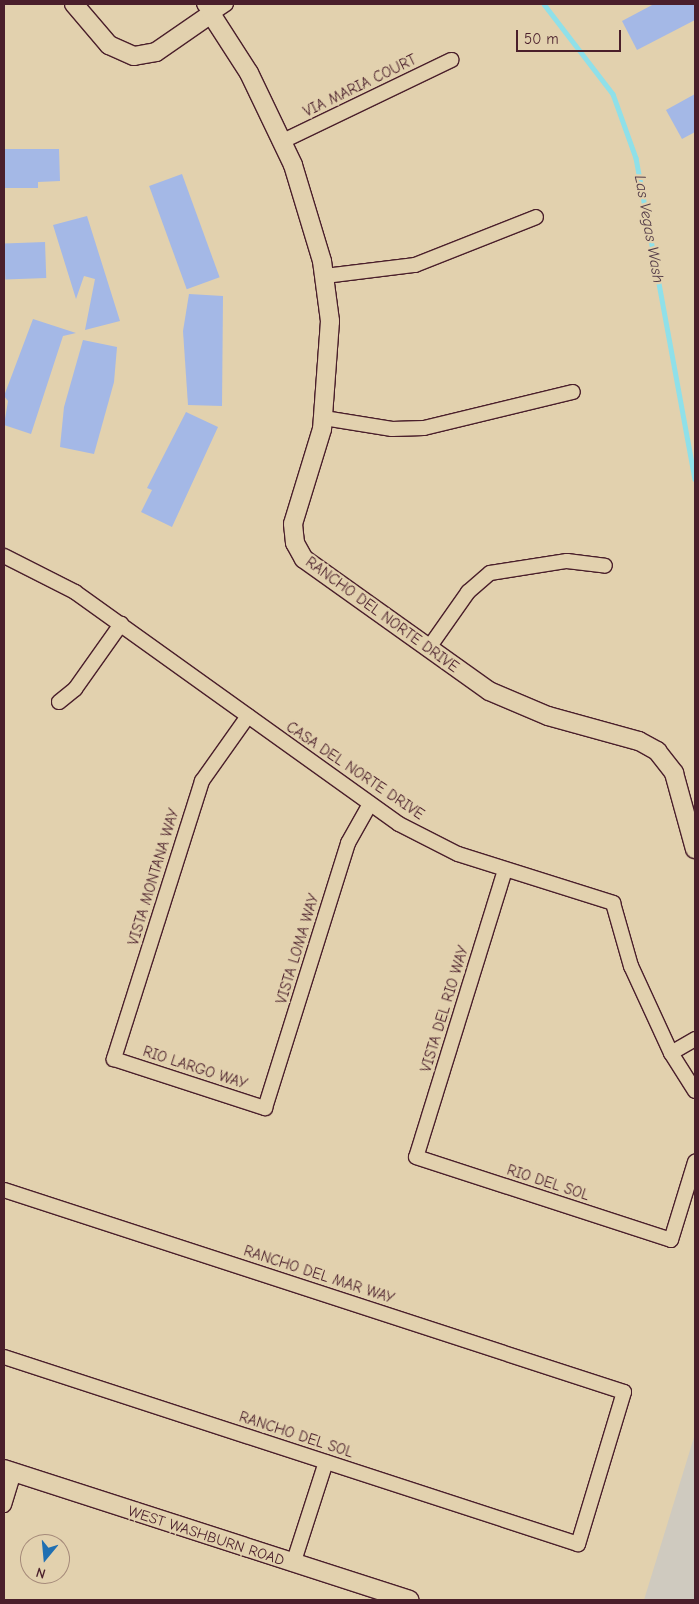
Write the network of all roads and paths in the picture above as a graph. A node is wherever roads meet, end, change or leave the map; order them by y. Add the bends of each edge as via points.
1 (74, 4) edge
2 (226, 4) edge
3 (208, 9) edge
4 (451, 60) dead end
5 (283, 142) junction
6 (536, 217) dead end
7 (325, 276) junction
8 (573, 392) dead end
9 (324, 418) junction
10 (4, 556) edge
11 (605, 566) dead end
12 (121, 624) junction
13 (428, 650) junction
14 (59, 702) dead end
15 (248, 716) junction
16 (370, 804) junction
17 (695, 849) edge
18 (504, 870) junction
19 (695, 1039) edge
20 (671, 1053) junction
21 (114, 1059) joint
22 (695, 1091) edge
23 (265, 1108) joint
24 (416, 1157) joint
25 (695, 1162) edge
26 (4, 1191) edge
27 (4, 1356) edge
28 (326, 1462) junction
29 (9, 1471) edge
30 (4, 1505) edge
31 (578, 1544) joint
32 (293, 1564) junction
33 (409, 1600) edge

1 - 3 street via 109,45 134,56 156,52
2 - 3 street
3 - 5 street, RANCHO DEL NORTE DRIVE via 249,73
4 - 5 street, VIA MARIA COURT
5 - 7 street, RANCHO DEL NORTE DRIVE via 307,205
6 - 7 street via 415,265
7 - 9 street, RANCHO DEL NORTE DRIVE via 330,348
8 - 9 street via 431,428 392,429
9 - 13 street, RANCHO DEL NORTE DRIVE via 295,514 293,533 299,551 311,566
10 - 12 street, CASA DEL NORTE DRIVE via 75,592
11 - 13 street via 567,561 490,573 468,592
12 - 14 street via 74,688
12 - 15 street, CASA DEL NORTE DRIVE
13 - 17 street, RANCHO DEL NORTE DRIVE via 508,700 639,741 657,751 674,773
15 - 16 street, CASA DEL NORTE DRIVE
15 - 21 street, VISTA MONTANA WAY via 202,780
16 - 18 street, CASA DEL NORTE DRIVE via 458,854
16 - 23 street, VISTA LOMA WAY via 348,843
18 - 20 street, CASA DEL NORTE DRIVE via 613,903 631,966
18 - 24 street, VISTA DEL RIO WAY
19 - 20 street
20 - 22 street, CASA DEL NORTE DRIVE
21 - 23 street, RIO LARGO WAY
24 - 25 street, RIO DEL SOL via 670,1240
26 - 31 street, RANCHO DEL MAR WAY via 624,1392
27 - 28 street, RANCHO DEL SOL
28 - 31 street, RANCHO DEL SOL
28 - 32 street
29 - 30 street
29 - 32 street, WEST WASHBURN ROAD
32 - 33 street, WEST WASHBURN ROAD

